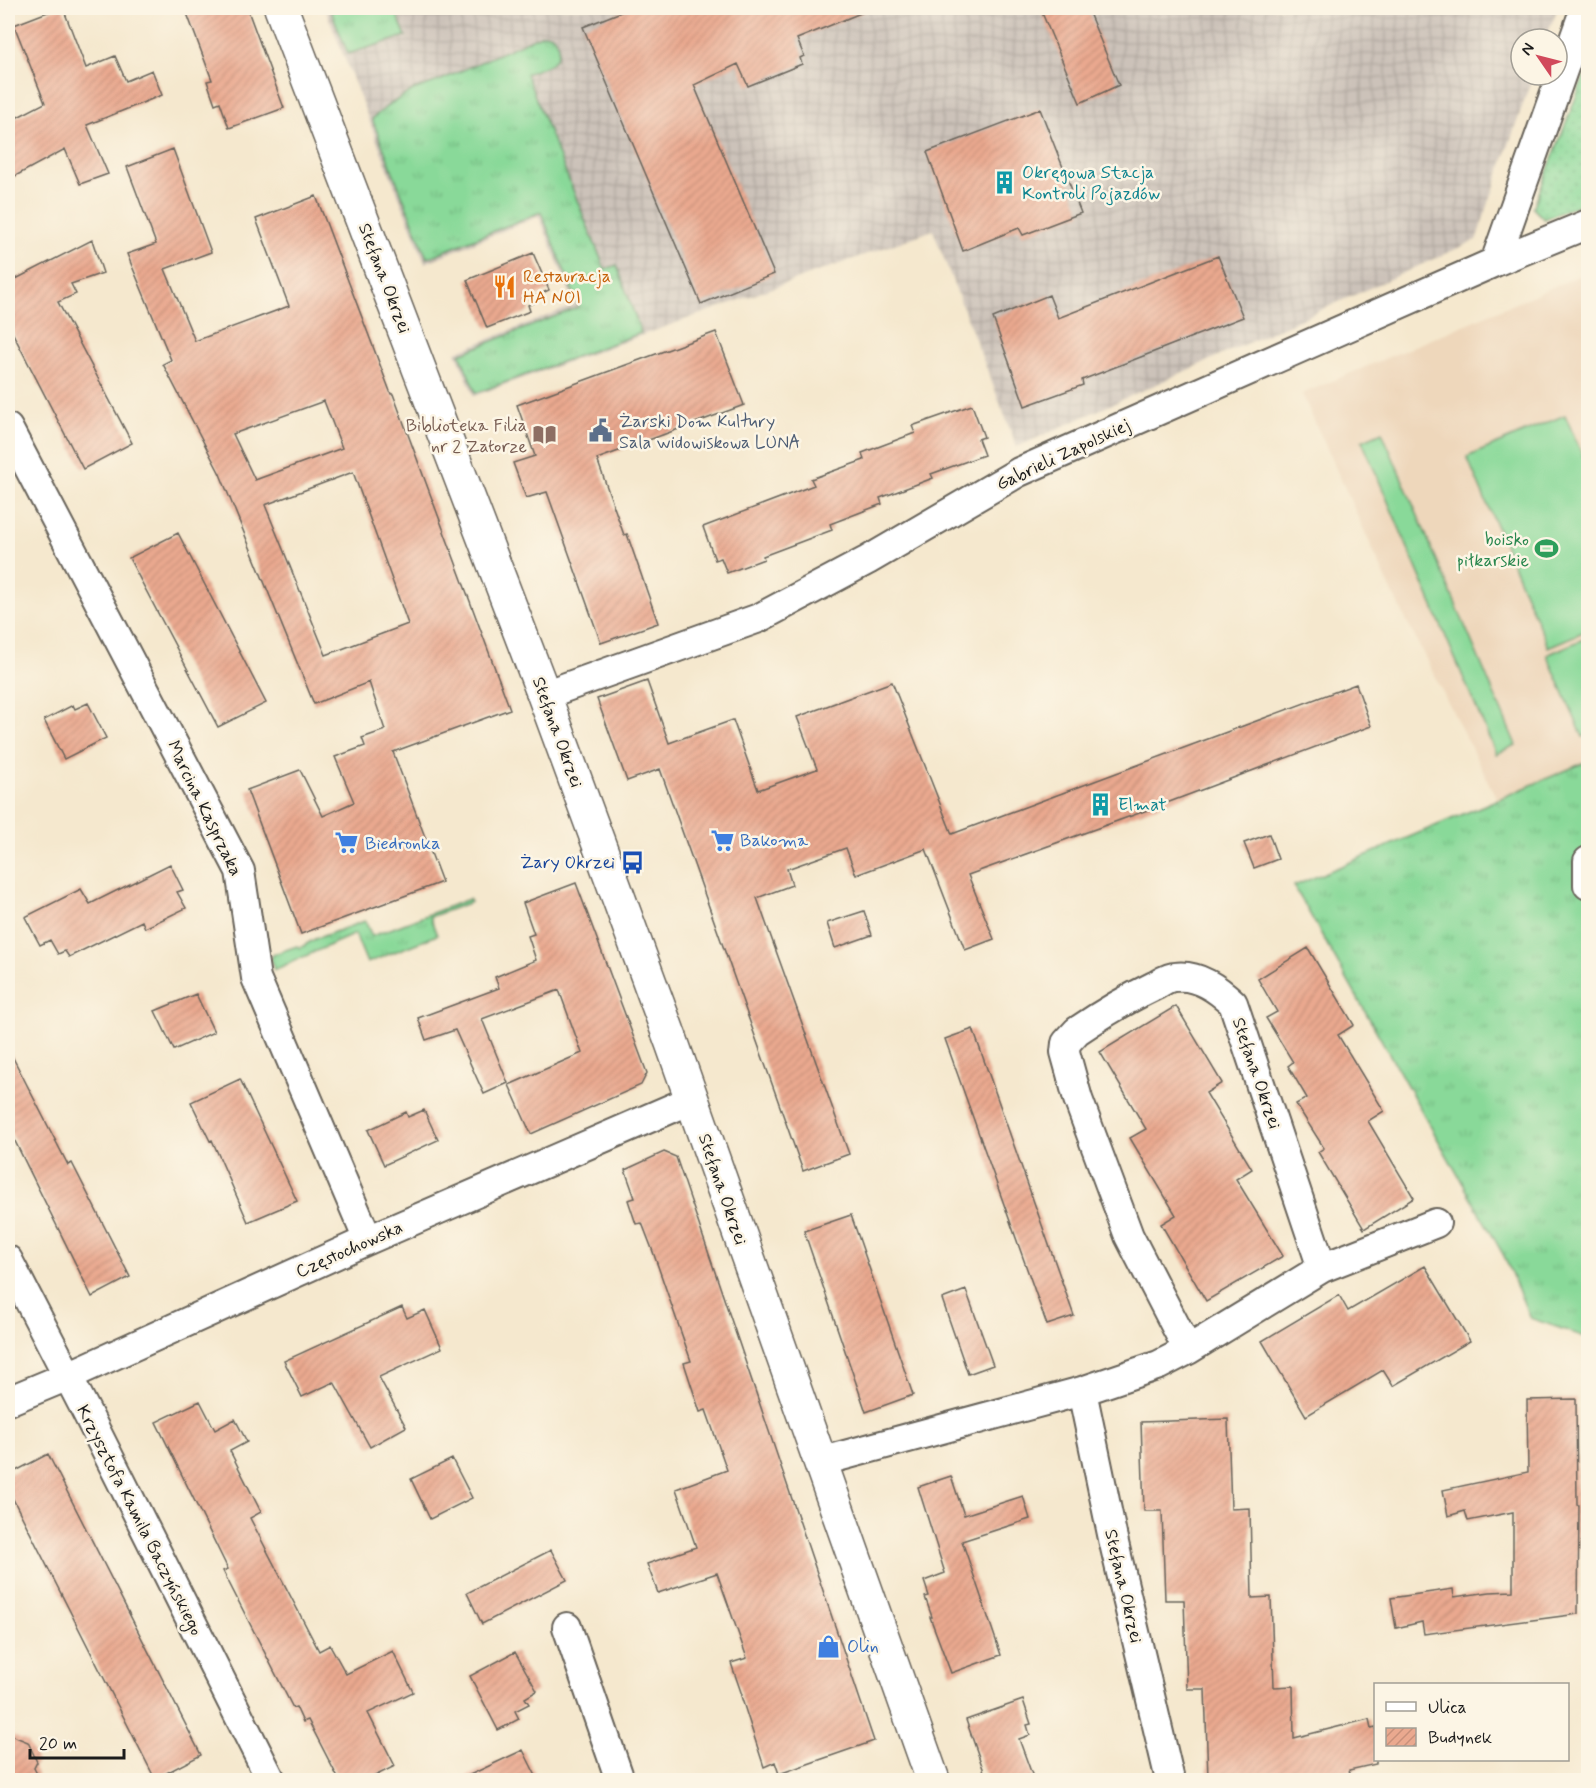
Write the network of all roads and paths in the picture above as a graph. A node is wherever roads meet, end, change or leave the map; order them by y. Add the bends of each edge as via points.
1 (281, 8) edge
2 (1585, 8) edge
3 (1588, 224) edge
4 (1495, 262) junction
5 (8, 428) edge
6 (544, 694) junction
7 (1588, 861) edge
8 (1588, 885) edge
9 (692, 1100) junction
10 (1436, 1223) dead end
11 (368, 1239) junction
12 (8, 1260) edge
13 (1322, 1268) junction
14 (1188, 1350) junction
15 (68, 1376) junction
16 (1082, 1391) junction
17 (8, 1401) edge
18 (819, 1462) junction
19 (567, 1627) dead end
20 (271, 1780) edge
21 (620, 1780) edge
22 (933, 1780) edge
23 (1170, 1780) edge

1 - 6 street, Stefana Okrzei
2 - 4 street
3 - 4 street, Gabrieli Zapolskiej
4 - 6 street, Gabrieli Zapolskiej via 1019,472 759,618
5 - 11 street, Marcina Kasprzaka via 240,871 256,978
6 - 9 street, Stefana Okrzei
7 - 8 street
9 - 11 street, Częstochowska
9 - 18 street, Stefana Okrzei
10 - 13 street
11 - 15 street, Częstochowska
12 - 15 street, Krzysztofa Kamila Baczyńskiego
13 - 14 street
13 - 14 street, Stefana Okrzei via 1233,1003 1220,990 1202,981 1174,976 1127,998 1077,1031 1066,1043 1066,1059 1129,1236
14 - 16 street via 1159,1365
15 - 17 street, Częstochowska
15 - 20 street, Krzysztofa Kamila Baczyńskiego
16 - 18 street
16 - 23 street, Stefana Okrzei
18 - 22 street, Stefana Okrzei
19 - 21 street

